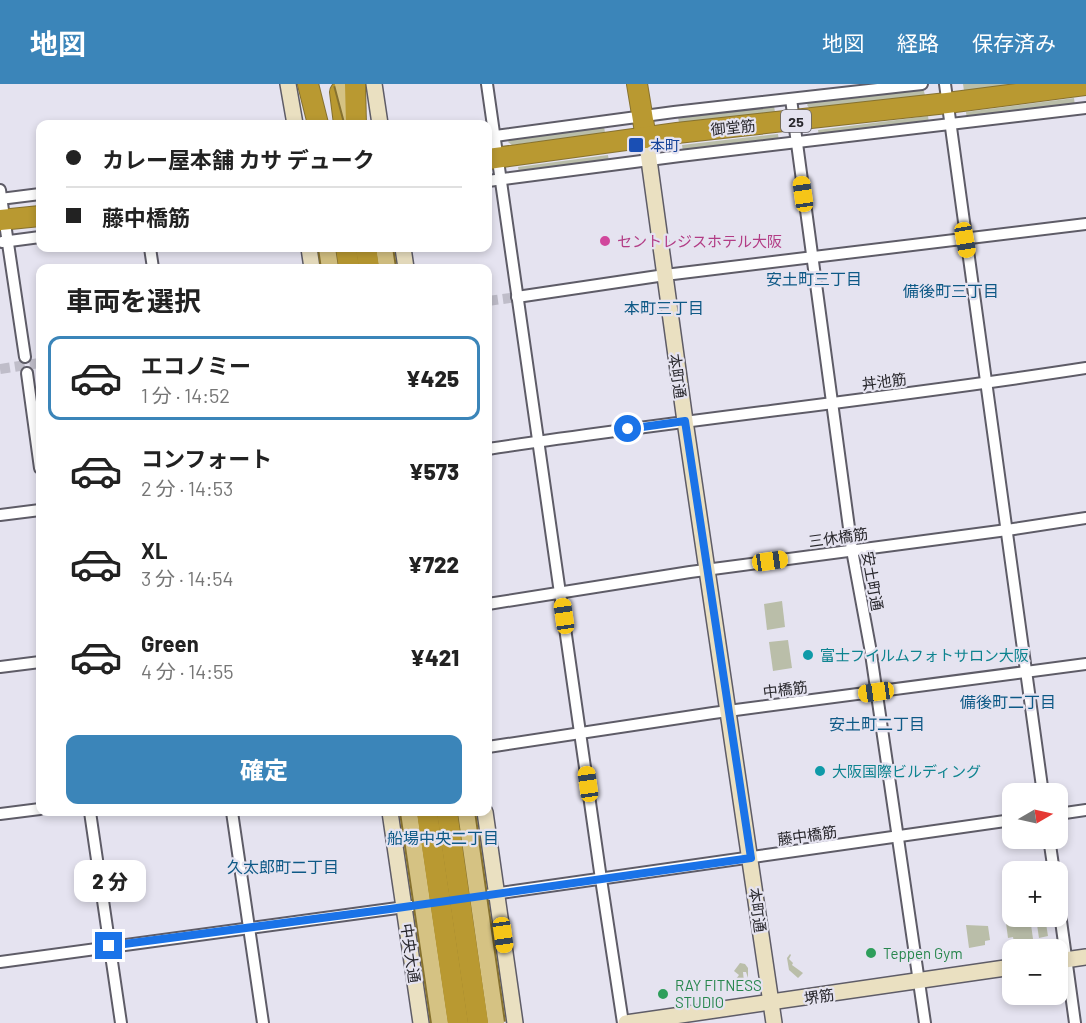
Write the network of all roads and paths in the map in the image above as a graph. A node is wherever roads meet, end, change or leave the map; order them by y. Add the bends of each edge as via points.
1 (288, 84) edge
2 (308, 84) edge
3 (319, 84) edge
4 (341, 84) edge
5 (355, 84) edge
6 (374, 84) edge
7 (487, 84) edge
8 (637, 84) edge
9 (922, 84) edge
10 (1086, 85) edge
11 (946, 94) edge
12 (791, 99) junction
13 (1086, 108) edge
14 (642, 116) junction
15 (294, 120) edge
16 (318, 120) edge
17 (319, 120) edge
18 (326, 120) edge
19 (344, 120) edge
20 (354, 120) edge
21 (355, 120) edge
22 (379, 120) edge
23 (490, 120) edge
24 (794, 121) junction
25 (950, 124) junction
26 (492, 136) edge
27 (646, 138) junction
28 (796, 143) junction
29 (493, 158) edge
30 (649, 160) junction
31 (501, 180) junction
32 (492, 181) edge
33 (36, 194) edge
34 (0, 196) edge
35 (36, 216) edge
36 (2, 220) edge
37 (1086, 224) edge
38 (36, 238) edge
39 (965, 240) junction
40 (4, 242) edge
41 (811, 258) junction
42 (665, 275) junction
43 (517, 297) junction
44 (25, 357) dead end
45 (1086, 368) edge
46 (27, 373) dead end
47 (985, 384) junction
48 (831, 402) junction
49 (685, 421) junction
50 (36, 439) edge
51 (539, 441) junction
52 (492, 448) edge
53 (36, 510) edge
54 (0, 515) edge
55 (1086, 518) edge
56 (1007, 530) junction
57 (852, 550) junction
58 (707, 570) junction
59 (561, 592) junction
60 (492, 603) edge
61 (36, 663) edge
62 (1086, 664) edge
63 (0, 668) edge
64 (1028, 672) junction
65 (876, 692) junction
66 (729, 711) junction
67 (581, 732) junction
68 (492, 746) edge
69 (1042, 783) edge
70 (36, 810) edge
71 (1086, 810) edge
72 (1068, 813) edge
73 (0, 814) edge
74 (91, 816) edge
75 (233, 816) edge
76 (391, 816) edge
77 (410, 816) edge
78 (429, 816) edge
79 (448, 816) edge
80 (467, 816) edge
81 (486, 816) edge
82 (1002, 821) edge
83 (898, 837) junction
84 (751, 858) junction
85 (601, 879) junction
86 (497, 894) junction
87 (404, 907) junction
88 (249, 928) junction
89 (109, 946) junction
90 (1086, 957) edge
91 (1068, 959) edge
92 (0, 962) edge
93 (1002, 969) edge
94 (919, 981) junction
95 (1068, 989) edge
96 (772, 1002) junction
97 (121, 1023) edge
98 (263, 1023) edge
99 (421, 1023) edge
100 (440, 1023) edge
101 (458, 1023) edge
102 (478, 1023) edge
103 (496, 1023) edge
104 (515, 1023) edge
105 (625, 1023) edge
106 (774, 1023) edge
107 (925, 1023) edge
108 (1075, 1023) edge

1 - 15 street
2 - 16 highway
3 - 17 main road
3 - 18 highway
4 - 19 highway
4 - 20 main road, bridge
5 - 21 highway, bridge
6 - 22 street
7 - 23 street
8 - 14 highway, 本町通
9 - 12 street
10 - 11 highway, 御堂筋 / 25
11 - 24 highway, 御堂筋 / 25
11 - 25 street
12 - 14 street
12 - 24 street, 安土町通
13 - 25 street
14 - 26 street
14 - 27 highway, 本町通
24 - 27 highway, 御堂筋 / 25
24 - 28 street, 安土町通
25 - 28 street
25 - 39 street
27 - 29 highway, 御堂筋 / 25
27 - 30 street, 本町通
28 - 30 street
28 - 41 street, 安土町通
29 - 31 street
30 - 31 street
30 - 42 street, 本町通
31 - 32 street
31 - 43 street
33 - 34 street
34 - 36 street
35 - 36 highway
36 - 40 street
37 - 39 street
38 - 40 street
39 - 41 street
39 - 47 street
40 - 44 street
41 - 42 street
41 - 48 street, 安土町通
42 - 43 street
42 - 49 street, 本町通
43 - 51 street
45 - 47 street, 丼池筋
46 - 50 street
47 - 48 street, 丼池筋
47 - 56 street
48 - 49 street, 丼池筋
48 - 57 street, 安土町通
49 - 51 street, 丼池筋
49 - 58 street, 本町通
51 - 52 street, 丼池筋
51 - 59 street
53 - 54 street
55 - 56 street, 三休橋筋
56 - 57 street, 三休橋筋
56 - 64 street
57 - 58 street, 三休橋筋
57 - 65 street, 安土町通
58 - 59 street, 三休橋筋
58 - 66 street, 本町通
59 - 60 street, 三休橋筋
59 - 67 street
61 - 63 street
62 - 64 street, 中橋筋
64 - 65 street, 中橋筋
64 - 69 street
65 - 66 street, 中橋筋
65 - 83 street, 安土町通
66 - 67 street, 中橋筋
66 - 84 street, 本町通
67 - 68 street, 中橋筋
67 - 85 street
70 - 73 street
71 - 72 street
74 - 89 street
75 - 88 street
76 - 87 street, 中央大通
77 - 100 main road, 中央大通, bridge
78 - 101 highway, bridge
79 - 102 highway, bridge
80 - 103 main road, bridge
81 - 86 street
82 - 83 street, 藤中橋筋
83 - 84 street, 藤中橋筋
83 - 94 street, 安土町通
84 - 85 street, 藤中橋筋
84 - 96 street, 本町通
85 - 86 street, 藤中橋筋
85 - 105 street
86 - 87 street, 藤中橋筋
86 - 104 street
87 - 88 street, 藤中橋筋
87 - 99 street, 中央大通
88 - 89 street, 藤中橋筋
88 - 98 street
89 - 92 street, 藤中橋筋
89 - 97 street
90 - 91 street
93 - 94 street, 堺筋
94 - 96 street, 堺筋
94 - 107 street, 安土町通
95 - 108 street
96 - 105 street, 堺筋
96 - 106 street, 本町通

